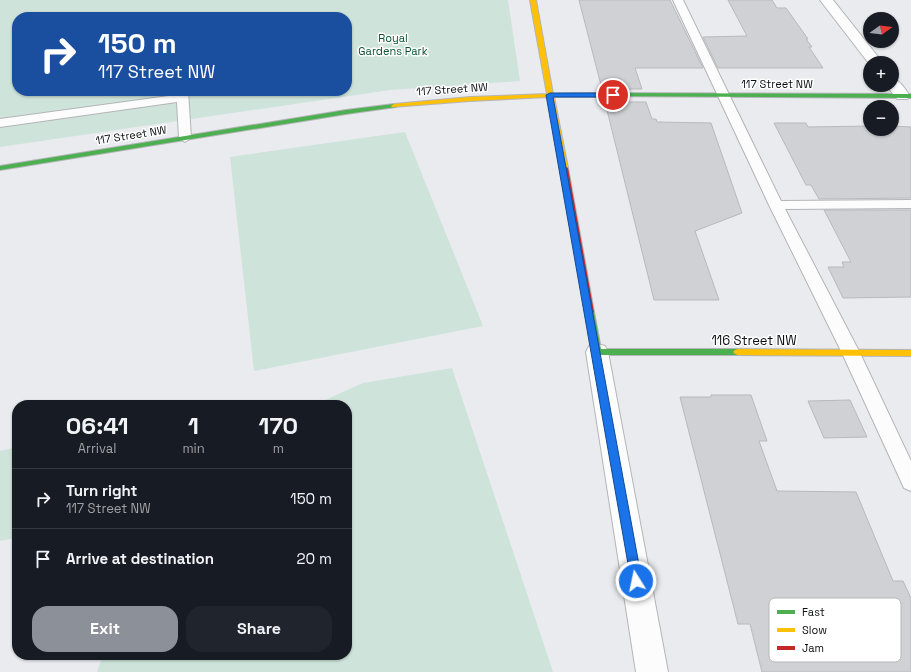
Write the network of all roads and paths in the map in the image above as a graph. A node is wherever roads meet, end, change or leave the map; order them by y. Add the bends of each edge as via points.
1 (533, 0) edge
2 (678, 0) edge
3 (826, 0) edge
4 (870, 56) edge
5 (550, 95) junction
6 (176, 96) edge
7 (183, 96) edge
8 (724, 96) junction
9 (906, 96) edge
10 (0, 123) edge
11 (185, 138) junction
12 (0, 168) edge
13 (911, 204) edge
14 (776, 205) junction
15 (597, 352) junction
16 (851, 353) junction
17 (911, 353) edge
18 (911, 482) edge
19 (652, 672) edge

1 - 5 street
2 - 8 lane
3 - 4 street
5 - 8 street, 117 Street NW
5 - 11 street, 117 Street NW via 455,99 384,106
5 - 15 street
6 - 10 lane
7 - 11 lane
8 - 9 street, 117 Street NW
8 - 14 lane
11 - 12 street, 117 Street NW
13 - 14 lane
14 - 16 lane
15 - 16 street, 116 Street NW
15 - 19 street
16 - 17 street, 116 Street NW
16 - 18 lane

